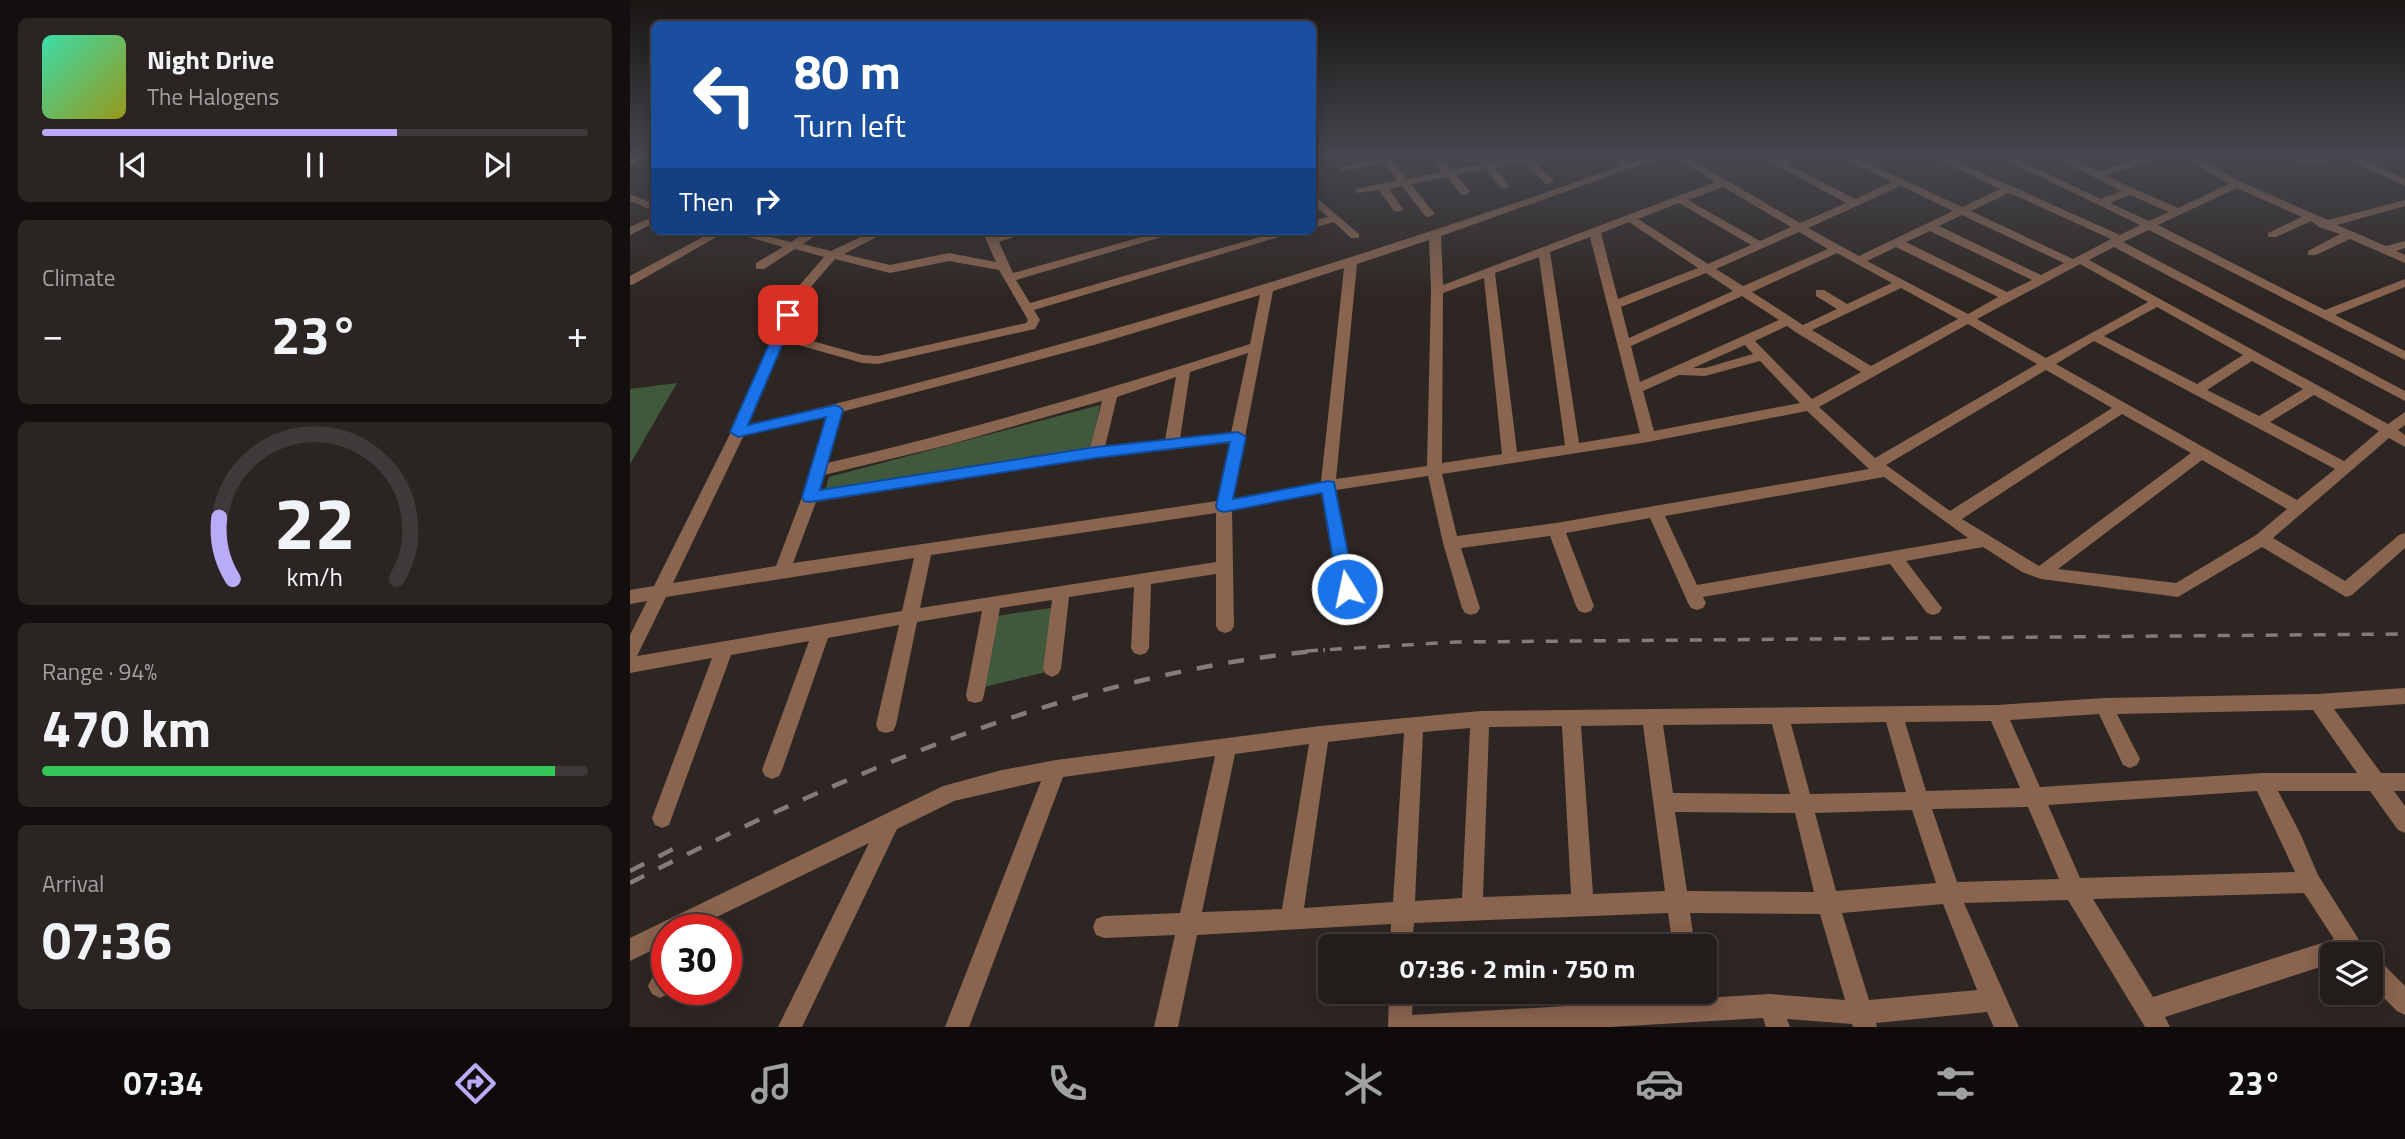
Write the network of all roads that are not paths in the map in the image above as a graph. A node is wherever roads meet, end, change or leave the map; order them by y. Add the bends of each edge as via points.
1 (1319, 203) edge
2 (1394, 203) edge
3 (1420, 203) edge
4 (1529, 203) edge
5 (1673, 203) edge
6 (1686, 203) edge
7 (1758, 203) edge
8 (1854, 203) edge
9 (1946, 203) edge
10 (1980, 203) edge
11 (2038, 203) edge
12 (2104, 203) edge
13 (2157, 203) edge
14 (2197, 203) edge
15 (2277, 203) edge
16 (2405, 203) edge
17 (2392, 207) junction
18 (1398, 209) dead end
19 (1963, 211) junction
20 (2178, 212) junction
21 (2405, 212) edge
22 (1429, 214) dead end
23 (1336, 218) junction
24 (2309, 218) junction
25 (1631, 219) junction
26 (651, 221) edge
27 (1316, 224) edge
28 (2323, 225) junction
29 (1930, 226) junction
30 (2151, 226) junction
31 (1801, 228) junction
32 (630, 232) edge
33 (1595, 233) junction
34 (715, 235) edge
35 (749, 235) edge
36 (810, 235) edge
37 (875, 235) edge
38 (1160, 235) edge
39 (1241, 235) edge
40 (1279, 235) edge
41 (2272, 235) dead end
42 (2348, 235) junction
43 (990, 236) edge
44 (1355, 236) dead end
45 (1435, 236) junction
46 (2117, 240) junction
47 (1896, 242) junction
48 (1248, 244) junction
49 (2405, 244) edge
50 (1759, 245) junction
51 (793, 246) junction
52 (1837, 249) junction
53 (2384, 251) junction
54 (1544, 252) junction
55 (2312, 253) dead end
56 (831, 256) junction
57 (2405, 260) edge
58 (1351, 261) junction
59 (1857, 261) junction
60 (2077, 262) junction
61 (761, 266) dead end
62 (1708, 268) junction
63 (1007, 272) junction
64 (1489, 272) junction
65 (2042, 280) junction
66 (630, 281) edge
67 (2405, 283) edge
68 (1900, 284) junction
69 (1267, 290) junction
70 (1437, 291) junction
71 (1745, 292) junction
72 (1820, 293) dead end
73 (2007, 297) junction
74 (2156, 303) junction
75 (1613, 306) junction
76 (1027, 308) junction
77 (1847, 309) junction
78 (2324, 315) junction
79 (1968, 319) junction
80 (1788, 321) junction
81 (1802, 330) junction
82 (779, 336) junction
83 (2094, 337) junction
84 (1748, 341) junction
85 (1625, 345) junction
86 (1257, 346) junction
87 (2401, 350) edge
88 (2252, 355) junction
89 (1762, 356) junction
90 (2047, 366) junction
91 (1184, 369) junction
92 (1871, 372) junction
93 (1674, 373) junction
94 (1636, 389) junction
95 (2314, 389) junction
96 (2197, 390) junction
97 (1111, 394) junction
98 (2405, 397) edge
99 (1810, 405) junction
100 (2120, 408) junction
101 (835, 410) junction
102 (2405, 417) edge
103 (2258, 423) junction
104 (2388, 430) junction
105 (738, 432) junction
106 (1238, 437) junction
107 (1648, 438) junction
108 (2405, 442) edge
109 (1172, 444) junction
110 (1573, 449) junction
111 (1096, 453) junction
112 (2201, 453) junction
113 (1510, 460) junction
114 (1881, 468) junction
115 (2346, 468) junction
116 (817, 471) junction
117 (1434, 471) junction
118 (1328, 486) junction
119 (810, 497) junction
120 (1224, 506) junction
121 (2296, 507) junction
122 (1656, 511) junction
123 (1950, 519) junction
124 (1556, 528) junction
125 (2262, 539) junction
126 (2405, 539) edge
127 (1985, 541) junction
128 (1451, 543) junction
129 (923, 552) junction
130 (1894, 556) junction
131 (1224, 567) junction
132 (782, 571) junction
133 (2041, 573) junction
134 (1143, 579) junction
135 (1061, 592) junction
136 (659, 593) junction
137 (630, 597) edge
138 (992, 602) junction
139 (1585, 606) dead end
140 (1471, 608) dead end
141 (1933, 608) dead end
142 (1351, 614) dead end
143 (910, 616) junction
144 (1225, 626) dead end
145 (822, 630) junction
146 (1140, 648) dead end
147 (724, 649) junction
148 (630, 653) edge
149 (630, 665) edge
150 (1052, 669) dead end
151 (975, 695) dead end
152 (2405, 696) edge
153 (2318, 702) junction
154 (2104, 706) junction
155 (1997, 713) junction
156 (1893, 714) junction
157 (1571, 717) junction
158 (1780, 717) junction
159 (1652, 718) junction
160 (1480, 719) junction
161 (886, 724) dead end
162 (1415, 724) junction
163 (1320, 734) junction
164 (1227, 746) junction
165 (2130, 759) dead end
166 (1056, 769) junction
167 (772, 770) dead end
168 (2263, 782) junction
169 (2374, 782) junction
170 (2405, 782) edge
171 (2034, 797) junction
172 (1919, 799) junction
173 (1663, 802) junction
174 (1805, 804) junction
175 (662, 818) dead end
176 (891, 820) junction
177 (2405, 823) edge
178 (2310, 883) junction
179 (2074, 889) junction
180 (1951, 893) junction
181 (1677, 902) junction
182 (1828, 903) junction
183 (1583, 905) junction
184 (1472, 908) junction
185 (1401, 911) junction
186 (709, 914) edge
187 (1291, 920) junction
188 (1188, 923) junction
189 (1104, 927) dead end
190 (1401, 934) edge
191 (1682, 934) edge
192 (651, 939) edge
193 (2348, 942) edge
194 (630, 950) edge
195 (2320, 961) edge
196 (2383, 980) edge
197 (1993, 1000) junction
198 (2405, 1003) edge
199 (1401, 1004) edge
200 (1659, 1004) edge
201 (1707, 1004) edge
202 (1774, 1017) edge
203 (2152, 1019) edge
204 (1862, 1020) edge
205 (790, 1027) edge
206 (957, 1027) edge
207 (1166, 1027) edge
208 (1402, 1027) edge
209 (2007, 1027) edge

1 - 23 street
2 - 18 street
3 - 22 street
4 - 45 street
5 - 25 street
6 - 50 street
7 - 31 street
8 - 31 street
9 - 19 street
10 - 19 street
11 - 46 street
12 - 30 street
13 - 20 street
14 - 20 street
15 - 24 street
16 - 17 street
17 - 21 street
17 - 28 street
19 - 29 street
19 - 60 street
20 - 30 street
23 - 27 street
23 - 44 street
24 - 28 street
24 - 41 street
25 - 33 street
25 - 62 street
26 - 32 street
28 - 42 street
29 - 47 street
29 - 65 street
30 - 46 street
30 - 78 street
31 - 50 street
31 - 52 street
33 - 54 street
33 - 75 street
34 - 66 street
35 - 51 street
36 - 51 street
37 - 56 street
38 - 63 street
39 - 48 street
40 - 48 street
42 - 53 street
42 - 55 street
43 - 63 street
45 - 58 street
45 - 70 street
46 - 60 street
46 - 98 street
47 - 59 street
47 - 73 street
48 - 76 street
49 - 53 street
50 - 62 street
51 - 56 street
51 - 61 street
52 - 59 street
52 - 71 street
53 - 57 street
54 - 64 street
54 - 110 street
56 - 63 street via 890,269 949,257
56 - 82 street via 801,289
58 - 69 street
58 - 118 street
59 - 68 street
60 - 65 street
60 - 74 street
62 - 71 street
62 - 75 street
63 - 76 street
64 - 70 street
64 - 113 street
65 - 73 street
67 - 78 street
68 - 77 street
68 - 79 street
69 - 86 street
69 - 101 street
70 - 117 street
71 - 80 street
71 - 85 street
72 - 77 street
73 - 79 street
74 - 83 street
74 - 88 street
75 - 85 street
76 - 82 street via 1034,320 1030,326 877,359
77 - 81 street
78 - 87 street
79 - 90 street
79 - 92 street
80 - 81 street
80 - 84 street
81 - 92 street
82 - 105 street
83 - 90 street
83 - 96 street
84 - 89 street
84 - 93 street
85 - 94 street
86 - 91 street
86 - 106 street
88 - 95 street
88 - 96 street
89 - 93 street via 1705,372
89 - 99 street
90 - 100 street
90 - 114 street
91 - 97 street
91 - 109 street
92 - 99 street
93 - 94 street
94 - 107 street
95 - 103 street
95 - 104 street
96 - 103 street
97 - 111 street
97 - 116 street
99 - 107 street
99 - 114 street
100 - 112 street
100 - 123 street
101 - 105 street
101 - 116 street
102 - 104 street
103 - 115 street
104 - 108 street
104 - 115 street
105 - 136 street
106 - 109 street
106 - 120 street
107 - 110 street
109 - 111 street
110 - 113 street
111 - 119 street
112 - 121 street
112 - 133 street
113 - 117 street
114 - 122 street
114 - 123 street
115 - 121 street
116 - 119 street
117 - 118 street
117 - 128 street
118 - 120 street
118 - 142 street
119 - 132 street
120 - 129 street
120 - 131 street
121 - 125 street
122 - 124 street
122 - 130 street via 1694,598
123 - 127 street
124 - 128 street
124 - 139 street
125 - 126 street via 2346,590
125 - 133 street via 2178,590
127 - 130 street
127 - 133 street
128 - 140 street
129 - 132 street
129 - 143 street
130 - 141 street
131 - 134 street
131 - 144 street
132 - 136 street
134 - 135 street
134 - 146 street
135 - 138 street
135 - 150 street
136 - 137 street
136 - 148 street
138 - 143 street
138 - 151 street
143 - 145 street
143 - 161 street
145 - 147 street
145 - 167 street
147 - 149 street
147 - 175 street
152 - 153 street
153 - 154 street
153 - 169 street
154 - 155 street
154 - 165 street
155 - 156 street
155 - 171 street
156 - 158 street
156 - 172 street
157 - 159 street
157 - 160 street
157 - 183 street
158 - 159 street
158 - 174 street
159 - 173 street
160 - 162 street
160 - 184 street
162 - 163 street
162 - 185 street
163 - 164 street
163 - 187 street
164 - 166 street
164 - 188 street
166 - 176 street via 950,793
166 - 206 street
168 - 169 street
168 - 171 street
168 - 178 street
169 - 170 street
169 - 177 street
171 - 172 street
171 - 179 street
172 - 174 street
172 - 180 street
173 - 174 street
173 - 181 street
174 - 182 street
176 - 186 street
176 - 205 street
178 - 179 street
178 - 193 street
179 - 180 street
179 - 203 street
180 - 182 street
180 - 197 street
181 - 182 street
181 - 183 street
181 - 191 street
182 - 204 street
183 - 184 street
184 - 185 street
185 - 187 street
185 - 190 street
187 - 188 street
188 - 189 street
188 - 207 street
192 - 194 street
195 - 203 street
196 - 198 street
197 - 204 street
197 - 209 street
199 - 208 street
200 - 208 street
201 - 202 street
202 - 204 street

